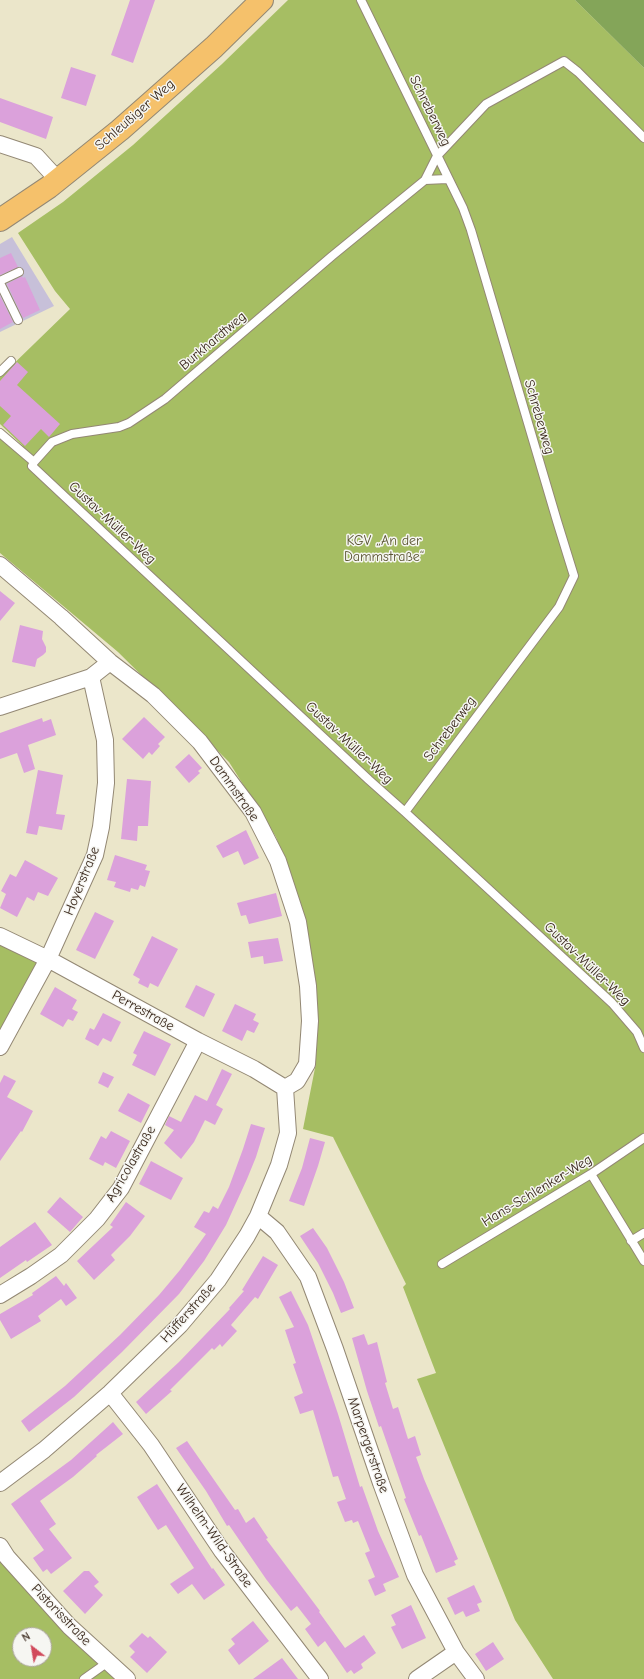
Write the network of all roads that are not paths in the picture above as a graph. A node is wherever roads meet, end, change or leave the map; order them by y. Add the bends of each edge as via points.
1 (262, 0) edge
2 (361, 0) edge
3 (644, 138) edge
4 (0, 144) edge
5 (437, 156) junction
6 (447, 179) junction
7 (58, 180) junction
8 (425, 180) junction
9 (0, 220) edge
10 (19, 272) dead end
11 (0, 282) edge
12 (18, 320) dead end
13 (11, 361) dead end
14 (0, 372) edge
15 (1, 434) edge
16 (34, 462) junction
17 (0, 565) edge
18 (110, 662) junction
19 (91, 677) junction
20 (0, 707) edge
21 (405, 812) junction
22 (0, 936) edge
23 (48, 959) junction
24 (198, 1042) junction
25 (0, 1047) edge
26 (644, 1048) edge
27 (285, 1088) junction
28 (644, 1138) edge
29 (591, 1174) junction
30 (258, 1216) junction
31 (644, 1233) edge
32 (632, 1241) junction
33 (644, 1261) edge
34 (442, 1264) dead end
35 (0, 1296) edge
36 (110, 1393) junction
37 (0, 1483) edge
38 (0, 1546) edge
39 (456, 1652) junction
40 (108, 1662) junction
41 (84, 1679) edge
42 (127, 1679) edge
43 (320, 1679) edge
44 (417, 1679) edge
45 (476, 1679) edge

1 - 7 main road, Schleußiger Weg via 120,130
2 - 5 lane, Schreberweg
3 - 5 lane, Burkhardtweg via 564,61 486,104
4 - 7 street via 36,156
5 - 6 lane, Schreberweg
5 - 8 lane, Burkhardtweg
6 - 8 lane
6 - 21 lane, Schreberweg via 463,208 471,230 574,576 559,607
7 - 9 main road, Schleußiger Weg
8 - 16 lane, Burkhardtweg via 165,399 129,424 72,434 52,442
10 - 11 lane
11 - 12 lane
13 - 14 lane
15 - 16 lane
16 - 21 lane, Gustav-Müller-Weg via 32,466
17 - 18 street, Dammstraße
18 - 19 street
18 - 27 street, Dammstraße via 153,695 200,742 253,812 278,861 298,922 308,986 310,1021 307,1064 297,1081
19 - 20 street
19 - 23 street, Hoyerstraße via 105,740 106,783 101,827 95,855
21 - 26 lane, Gustav-Müller-Weg via 612,1003 636,1032
22 - 23 street, Perrestraße
23 - 24 street, Perrestraße
23 - 25 street, Hoyerstraße
24 - 27 street, Perrestraße via 254,1069
24 - 35 street, Agricolastraße via 121,1188 97,1219 60,1255
27 - 30 street, Hüfferstraße via 288,1132 279,1165
28 - 29 lane, Hans-Schlenker-Weg
29 - 32 lane
29 - 34 lane, Hans-Schlenker-Weg
30 - 36 street, Hüfferstraße via 218,1280 180,1325
30 - 39 street, Marpergerstraße via 277,1232 308,1276 415,1575
31 - 32 lane
32 - 33 lane
36 - 37 street, Hüfferstraße via 44,1450
36 - 43 street, Wilhelm-Wild-Straße via 151,1445 222,1551
38 - 40 street, Pistorisstraße via 69,1626
39 - 44 street
39 - 45 street, Marpergerstraße
40 - 41 lane
40 - 42 street, Pistorisstraße

